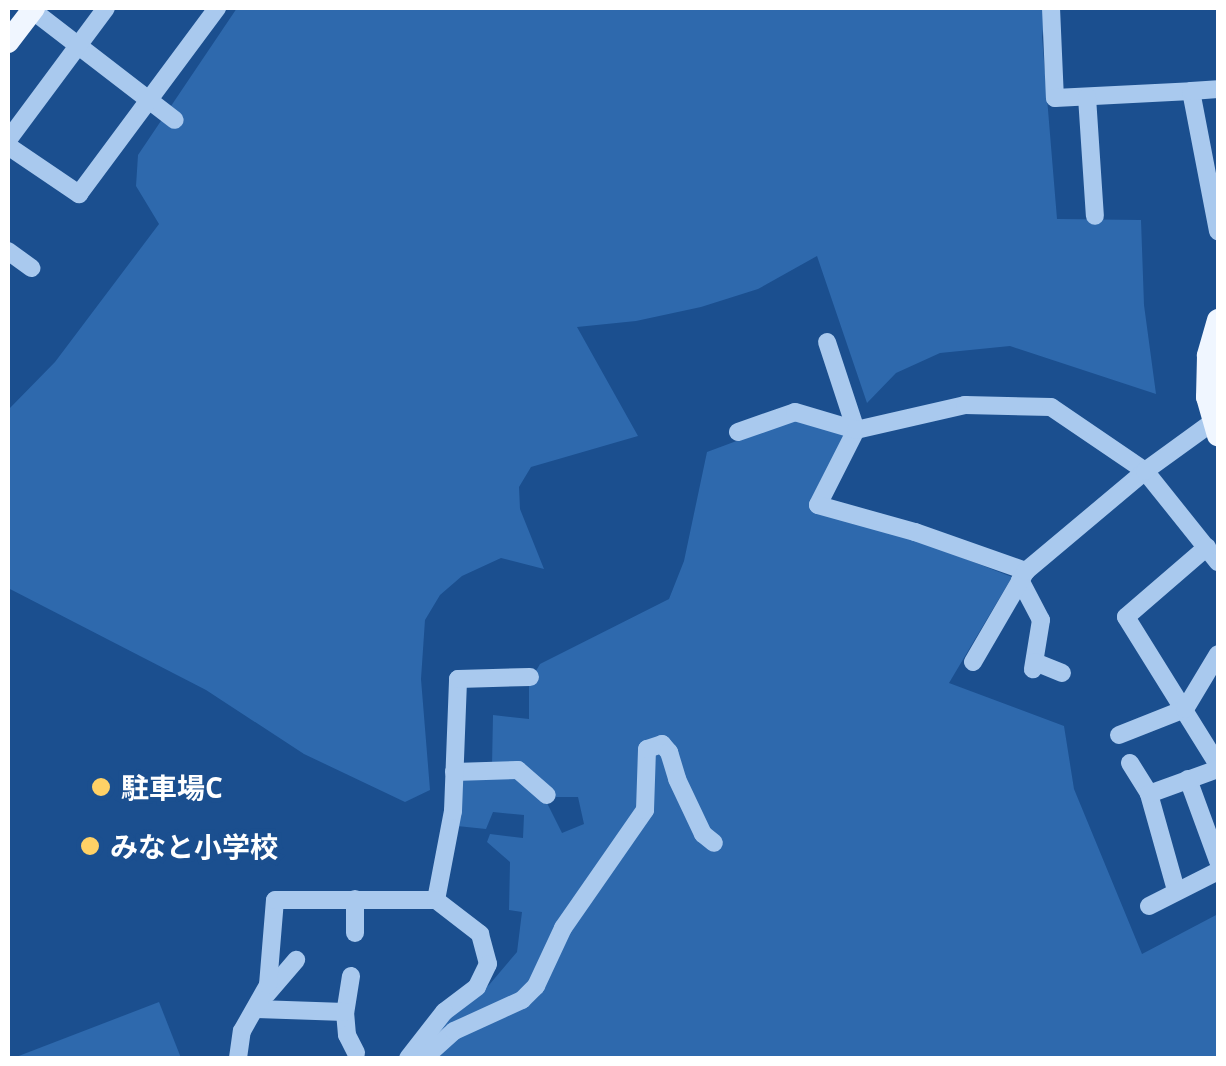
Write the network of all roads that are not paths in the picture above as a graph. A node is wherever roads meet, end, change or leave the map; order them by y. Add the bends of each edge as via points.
1 (33, 8) edge
2 (106, 8) edge
3 (217, 8) edge
4 (1051, 8) edge
5 (8, 42) edge
6 (79, 45) junction
7 (1218, 89) edge
8 (1191, 91) junction
9 (1087, 96) junction
10 (151, 102) junction
11 (175, 120) dead end
12 (8, 143) edge
13 (1095, 216) dead end
14 (1218, 231) edge
15 (8, 251) edge
16 (32, 268) dead end
17 (1218, 320) edge
18 (827, 342) dead end
19 (1216, 428) edge
20 (856, 430) junction
21 (738, 432) dead end
22 (1145, 471) junction
23 (1213, 554) edge
24 (1023, 576) junction
25 (1218, 654) edge
26 (973, 662) dead end
27 (1062, 673) dead end
28 (530, 677) dead end
29 (1185, 709) junction
30 (1119, 735) dead end
31 (1130, 763) dead end
32 (1218, 767) edge
33 (454, 772) junction
34 (1188, 780) junction
35 (1149, 794) junction
36 (546, 795) dead end
37 (714, 844) dead end
38 (1218, 861) edge
39 (1218, 871) edge
40 (1176, 890) junction
41 (356, 899) junction
42 (436, 900) junction
43 (1149, 906) dead end
44 (355, 933) dead end
45 (296, 960) dead end
46 (350, 976) dead end
47 (260, 1003) junction
48 (345, 1012) junction
49 (356, 1053) dead end
50 (238, 1058) edge
51 (408, 1058) edge
52 (424, 1058) edge

1 - 5 main road
1 - 6 street
2 - 6 street
3 - 10 street
4 - 9 street via 1055,98
6 - 10 street
6 - 12 street
7 - 8 street
8 - 9 street
8 - 14 street
9 - 13 street
10 - 11 street
10 - 12 street via 79,194
15 - 16 street
17 - 19 main road via 1207,397
18 - 20 street
19 - 22 street
20 - 21 street via 794,412
20 - 22 street via 964,405 1052,407
20 - 24 street via 818,504 915,532
22 - 23 street
22 - 24 street
23 - 29 street via 1126,617
24 - 26 street
24 - 27 street via 1041,620 1034,666
25 - 29 street
28 - 33 street via 458,679
29 - 30 street
29 - 32 street
31 - 35 street
32 - 34 street
33 - 36 street via 518,770
33 - 42 street
34 - 35 street
34 - 38 street
35 - 40 street
37 - 52 street via 676,779 670,752 662,744 647,749 645,810 563,928 536,986 522,1000 454,1031
39 - 40 street
40 - 43 street
41 - 42 street
41 - 44 street
41 - 47 street via 275,900 268,985
42 - 51 street via 480,934 488,964 477,987 444,1012
45 - 47 street
46 - 48 street
47 - 48 street
47 - 50 street via 242,1031
48 - 49 street

